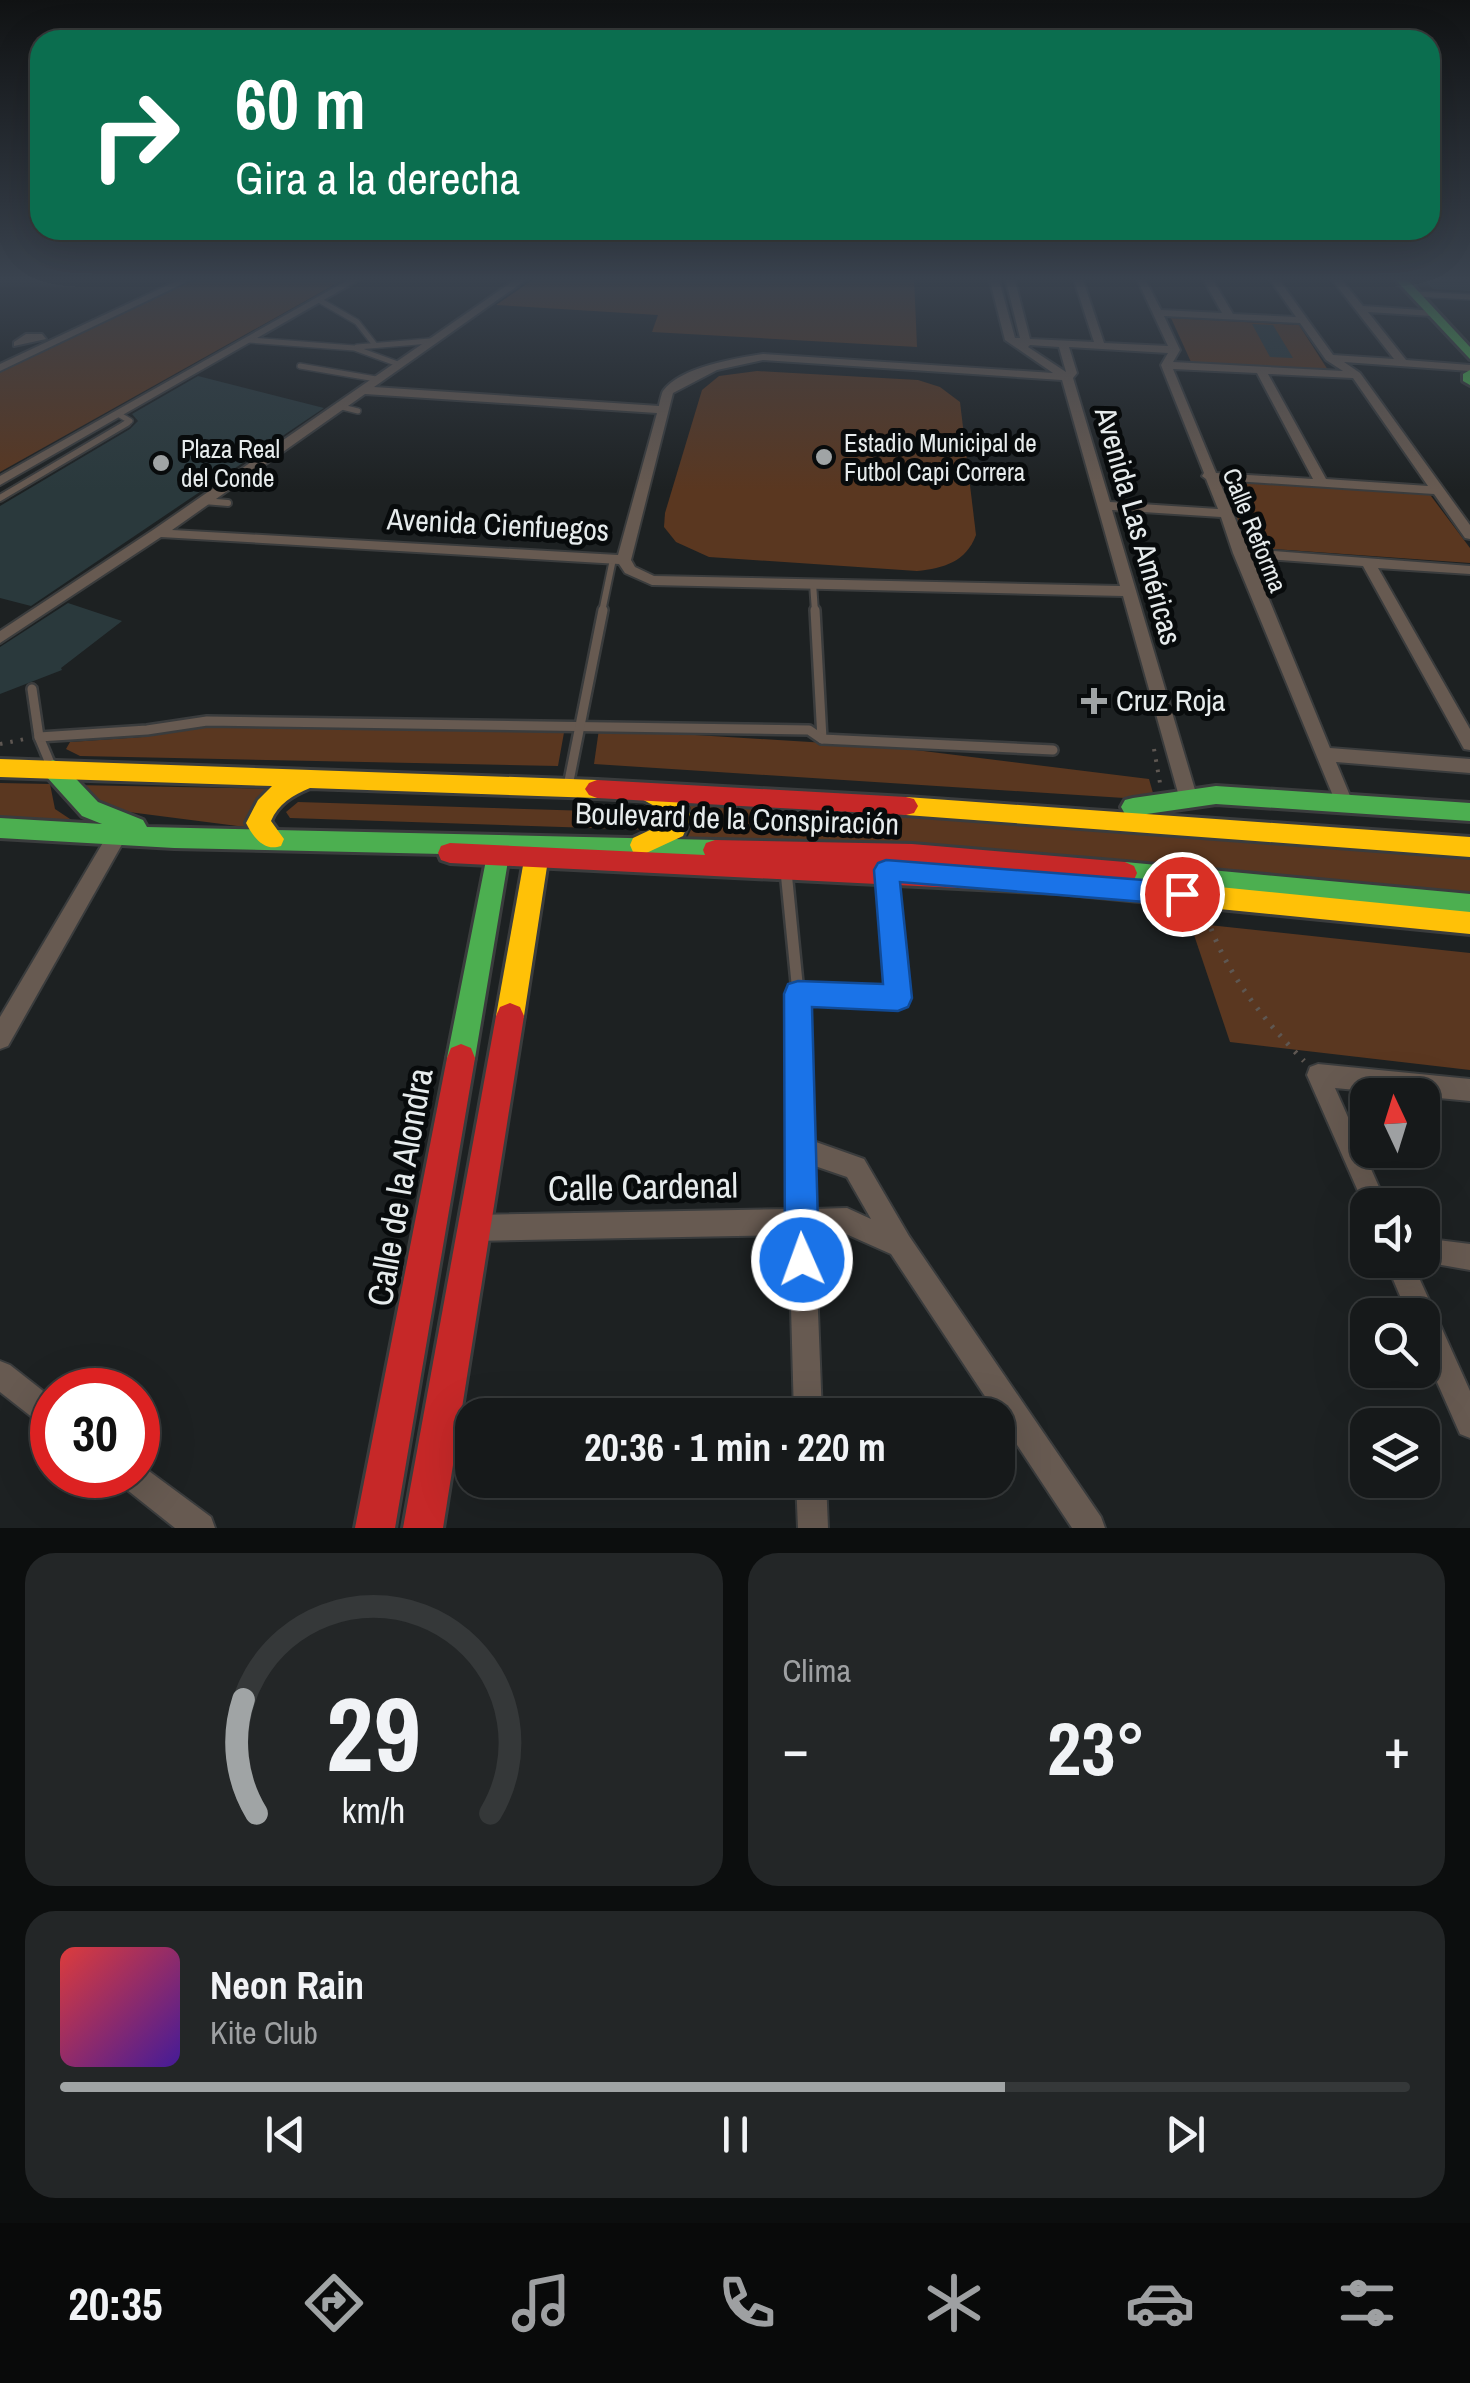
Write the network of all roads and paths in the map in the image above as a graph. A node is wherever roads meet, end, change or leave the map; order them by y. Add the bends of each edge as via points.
1 (41, 348) edge
2 (234, 348) edge
3 (354, 348) edge
4 (420, 348) edge
5 (1025, 348) edge
6 (1064, 348) edge
7 (1143, 348) edge
8 (1323, 348) edge
9 (1391, 348) edge
10 (1175, 350) joint
11 (1330, 358) junction
12 (1402, 362) junction
13 (398, 364) junction
14 (1166, 365) junction
15 (300, 366) dead end
16 (0, 368) edge
17 (1260, 370) junction
18 (1470, 371) edge
19 (1356, 375) junction
20 (1068, 377) junction
21 (376, 379) junction
22 (1470, 381) edge
23 (362, 390) junction
24 (338, 406) junction
25 (662, 410) junction
26 (358, 411) dead end
27 (118, 414) junction
28 (1208, 476) junction
29 (0, 481) edge
30 (1322, 483) junction
31 (1438, 490) junction
32 (0, 498) edge
33 (204, 501) junction
34 (228, 503) dead end
35 (1104, 506) junction
36 (1223, 513) junction
37 (1468, 530) edge
38 (158, 534) junction
39 (1240, 553) junction
40 (619, 560) junction
41 (1368, 562) junction
42 (1470, 570) edge
43 (812, 584) junction
44 (1128, 591) junction
45 (0, 638) edge
46 (32, 689) dead end
47 (582, 724) junction
48 (38, 736) junction
49 (822, 739) junction
50 (1152, 742) dead end
51 (0, 744) edge
52 (1470, 744) edge
53 (1052, 750) dead end
54 (1323, 754) junction
55 (1470, 766) edge
56 (0, 768) edge
57 (52, 769) junction
58 (314, 777) junction
59 (1160, 784) dead end
60 (568, 786) junction
61 (638, 788) junction
62 (1188, 800) junction
63 (1344, 803) junction
64 (995, 810) junction
65 (1470, 812) edge
66 (0, 828) edge
67 (118, 834) junction
68 (174, 838) junction
69 (272, 840) junction
70 (330, 841) junction
71 (641, 846) junction
72 (1470, 847) edge
73 (498, 858) junction
74 (536, 860) junction
75 (785, 868) junction
76 (886, 870) junction
77 (1470, 904) edge
78 (1206, 917) dead end
79 (1470, 923) edge
80 (798, 994) junction
81 (0, 1038) edge
82 (1318, 1075) junction
83 (1470, 1090) edge
84 (443, 1144) junction
85 (488, 1144) junction
86 (799, 1148) junction
87 (1367, 1188) edge
88 (800, 1221) junction
89 (473, 1228) junction
90 (900, 1245) junction
91 (1440, 1253) edge
92 (1470, 1257) edge
93 (1440, 1356) edge
94 (0, 1375) edge
95 (30, 1398) edge
96 (807, 1398) edge
97 (1470, 1424) edge
98 (160, 1497) edge
99 (812, 1498) edge
100 (200, 1528) edge
101 (374, 1528) edge
102 (423, 1528) edge
103 (813, 1528) edge
104 (1090, 1528) edge

1 - 16 street
2 - 27 street
3 - 13 lane
4 - 13 street
5 - 20 street, Avenida Las Américas
6 - 20 street
7 - 10 street
8 - 11 street
9 - 12 street
10 - 14 street
11 - 12 street
11 - 19 street
12 - 18 street
13 - 21 street
14 - 17 street
14 - 28 street, Calle Reforma
15 - 21 lane
17 - 19 street
17 - 30 street
18 - 22 main road
19 - 31 street
20 - 25 street via 763,357 689,375 668,392
20 - 35 street, Avenida Las Américas
21 - 23 street
23 - 24 street
23 - 25 street
24 - 26 lane
24 - 33 street
25 - 40 street
27 - 29 street
27 - 32 lane via 130,421
28 - 30 street
28 - 36 street, Calle Reforma
30 - 31 street
31 - 37 street
33 - 34 lane
33 - 38 street
35 - 36 street
35 - 44 street, Avenida Las Américas
36 - 39 street, Calle Reforma
38 - 40 street, Avenida Cienfuegos
38 - 45 street
39 - 41 street
39 - 54 street, Calle Reforma
40 - 43 street, Avenida Cienfuegos via 652,580
40 - 47 lane
41 - 42 street
41 - 52 street
43 - 44 street, Avenida Cienfuegos
43 - 49 lane
44 - 62 street, Avenida Las Américas
46 - 48 lane
47 - 48 lane via 208,721
47 - 49 lane via 809,730
47 - 60 lane
48 - 51 path
48 - 57 lane
49 - 53 lane
50 - 59 path
54 - 55 street
54 - 63 street, Calle Reforma
56 - 57 main road, Boulevard de la Conspiración
57 - 58 main road, Boulevard de la Conspiración
57 - 68 main road via 90,809
58 - 60 main road, Boulevard de la Conspiración
58 - 69 main road via 286,787 261,811 258,823
60 - 61 main road, Boulevard de la Conspiración
61 - 64 main road, Boulevard de la Conspiración
61 - 71 main road via 675,806 679,818 675,829
62 - 63 main road via 1216,795
62 - 64 main road
63 - 65 main road
64 - 72 main road, Boulevard de la Conspiración
66 - 67 main road, Boulevard de la Conspiración
67 - 68 main road, Boulevard de la Conspiración
67 - 81 street
68 - 69 main road, Boulevard de la Conspiración
69 - 70 main road, Boulevard de la Conspiración
70 - 71 main road, Boulevard de la Conspiración
70 - 73 main road
71 - 77 main road, Boulevard de la Conspiración via 912,854
73 - 74 main road
73 - 84 main road, Calle de la Alondra
74 - 75 main road
74 - 85 main road
75 - 76 main road
75 - 80 lane
76 - 79 main road
76 - 80 lane via 898,998
78 - 82 path via 1237,987
80 - 86 lane
82 - 83 street
82 - 87 street
84 - 85 main road
84 - 101 main road, Calle de la Alondra
85 - 89 main road
86 - 88 street
86 - 90 street via 856,1168
88 - 89 street, Calle Cardenal
88 - 90 street, Calle Cardenal via 847,1222
88 - 96 street
89 - 102 main road
90 - 104 street
91 - 92 street
93 - 97 street
94 - 95 street
98 - 100 street
99 - 103 street

